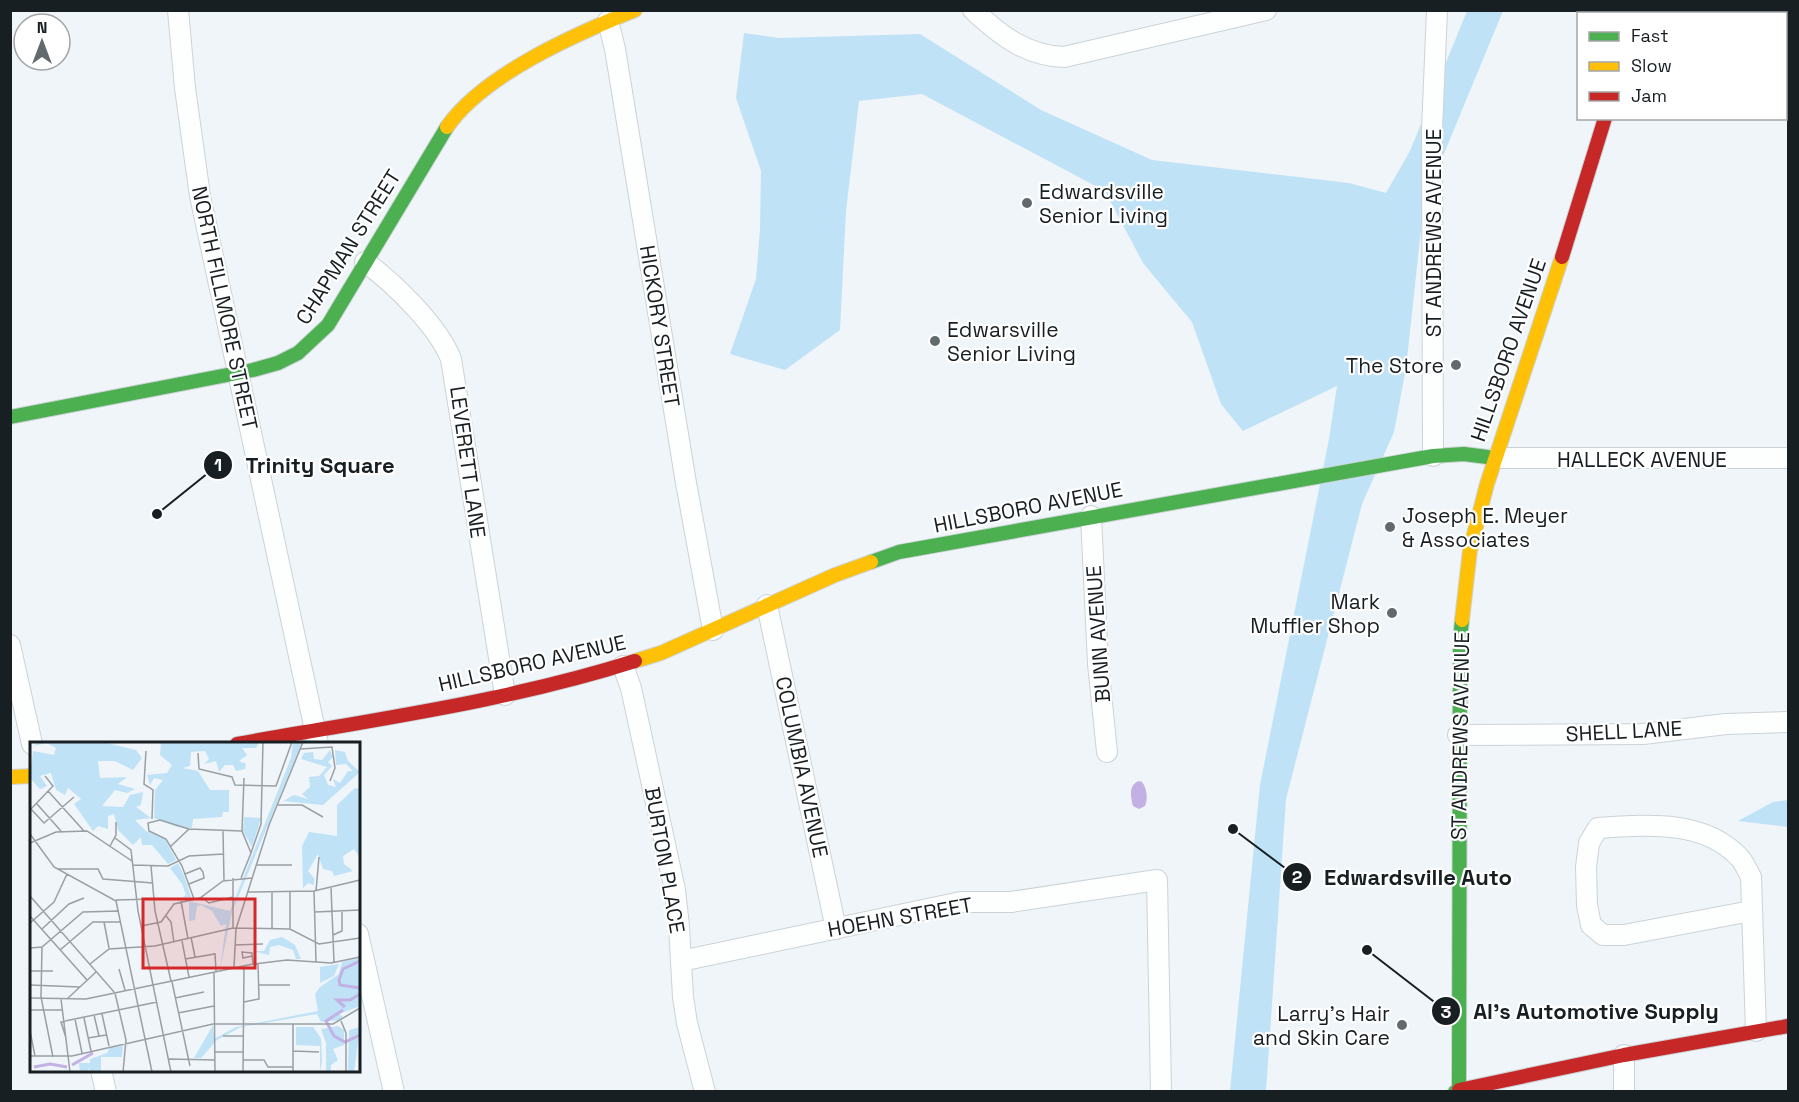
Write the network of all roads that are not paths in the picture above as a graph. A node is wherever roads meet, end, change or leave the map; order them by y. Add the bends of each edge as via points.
1 (178, 10) edge
2 (635, 10) edge
3 (973, 10) edge
4 (1266, 10) edge
5 (1437, 10) edge
6 (608, 21) junction
7 (1604, 120) edge
8 (365, 262) junction
9 (238, 373) junction
10 (10, 417) edge
11 (1433, 456) junction
12 (1495, 458) junction
13 (1788, 458) edge
14 (1090, 516) junction
15 (767, 606) junction
16 (713, 630) junction
17 (10, 645) edge
18 (623, 666) junction
19 (504, 694) junction
20 (1788, 722) edge
21 (1458, 735) junction
22 (316, 736) edge
23 (32, 742) edge
24 (257, 742) edge
25 (1107, 752) dead end
26 (30, 776) edge
27 (10, 777) edge
28 (1751, 911) junction
29 (836, 929) junction
30 (360, 943) edge
31 (681, 960) junction
32 (1788, 1026) edge
33 (1756, 1031) junction
34 (1624, 1055) junction
35 (101, 1072) edge
36 (1457, 1091) edge
37 (106, 1092) edge
38 (394, 1092) edge
39 (705, 1092) edge
40 (1161, 1092) edge
41 (1624, 1092) edge

1 - 9 street, NORTH FILLMORE STREET via 199,187
2 - 6 street, CHAPMAN STREET
3 - 4 street via 1012,43 1049,57 1064,57
5 - 11 street, ST ANDREWS AVENUE via 1432,130
6 - 8 street, CHAPMAN STREET via 504,75 470,103 449,124
6 - 16 street, HICKORY STREET
7 - 12 street, HILLSBORO AVENUE
8 - 9 street, CHAPMAN STREET via 328,325 310,345 272,366
8 - 19 street, LEVERETT LANE via 383,275 436,333 451,359
9 - 10 street, CHAPMAN STREET
9 - 22 street, NORTH FILLMORE STREET
11 - 12 street, HILLSBORO AVENUE
11 - 14 street, HILLSBORO AVENUE
12 - 13 street, HALLECK AVENUE
12 - 21 street, ST ANDREWS AVENUE via 1470,550 1460,639
14 - 15 street, HILLSBORO AVENUE via 899,552
14 - 25 street, BUNN AVENUE
15 - 16 street, HILLSBORO AVENUE
15 - 29 street, COLUMBIA AVENUE
16 - 18 street, HILLSBORO AVENUE
17 - 23 street
18 - 19 street, HILLSBORO AVENUE
18 - 31 street, BURTON PLACE via 675,890
19 - 22 street, HILLSBORO AVENUE
20 - 21 street, SHELL LANE via 1726,724 1643,734
21 - 36 street, ST ANDREWS AVENUE
22 - 24 street, HILLSBORO AVENUE
26 - 27 street
28 - 28 street via 1750,877 1740,859 1724,844 1691,831 1657,825 1598,828 1589,843 1587,905 1591,925 1603,935 1624,935
28 - 33 street
29 - 31 street, HOEHN STREET
29 - 40 street, HOEHN STREET via 961,902 1011,902 1157,880
30 - 38 street
31 - 39 street, BURTON PLACE via 687,1023
32 - 33 street
33 - 34 street
34 - 36 street
34 - 41 street
35 - 37 street

